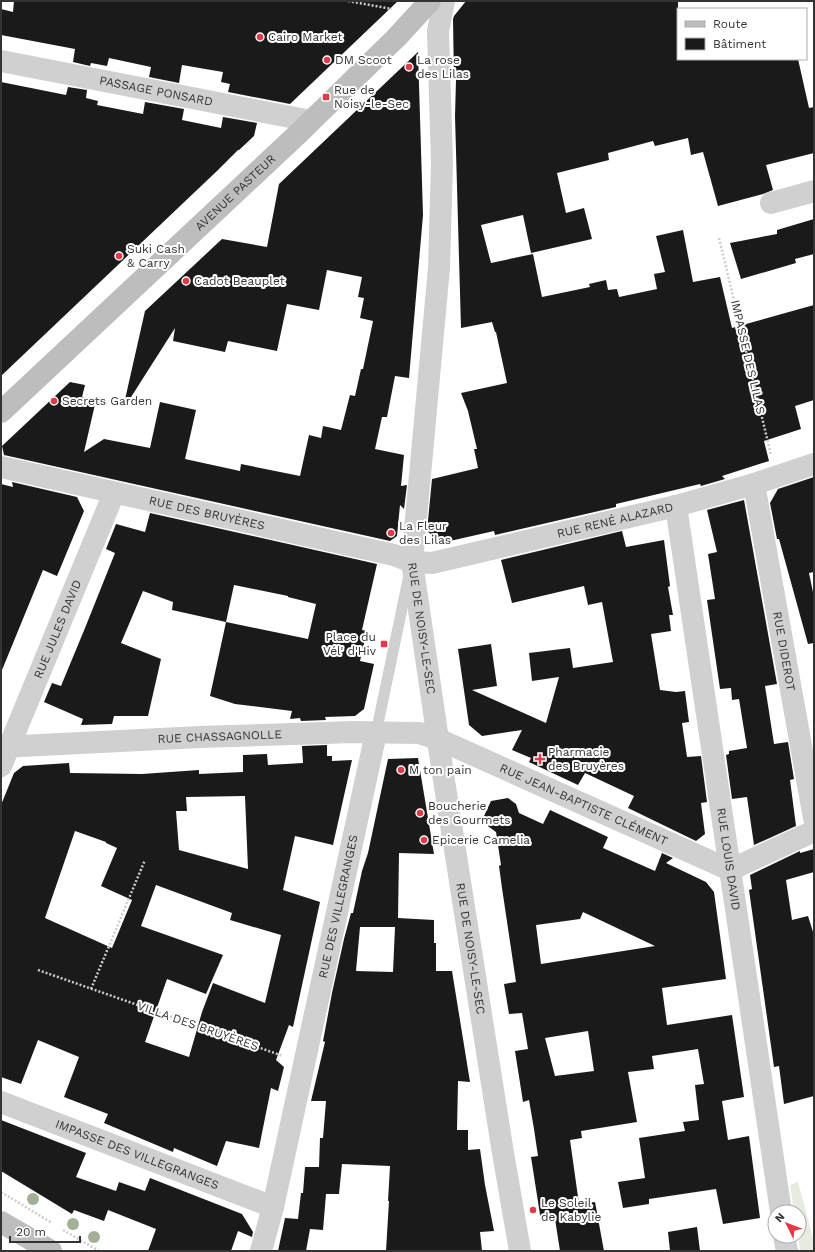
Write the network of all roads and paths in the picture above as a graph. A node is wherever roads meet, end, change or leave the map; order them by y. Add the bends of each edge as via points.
1 (348, 1) edge
2 (444, 1) edge
3 (424, 8) edge
4 (1, 61) edge
5 (312, 121) junction
6 (814, 191) edge
7 (771, 203) dead end
8 (719, 238) dead end
9 (1, 412) edge
10 (814, 464) edge
11 (1, 467) edge
12 (776, 477) junction
13 (754, 484) junction
14 (114, 493) junction
15 (676, 506) junction
16 (412, 562) junction
17 (376, 733) junction
18 (438, 739) junction
19 (3, 754) edge
20 (814, 818) edge
21 (814, 831) edge
22 (145, 860) dead end
23 (730, 870) junction
24 (38, 970) dead end
25 (91, 989) junction
26 (304, 1064) junction
27 (1, 1102) edge
28 (1, 1192) edge
29 (780, 1204) edge
30 (273, 1206) junction
31 (1, 1222) edge
32 (53, 1223) dead end
33 (60, 1227) dead end
34 (51, 1251) edge
35 (98, 1251) edge
36 (261, 1251) edge
37 (520, 1251) edge

1 - 3 path
2 - 16 street, RUE DE NOISY-LE-SEC via 438,31 442,163 439,268
3 - 5 main road, AVENUE PASTEUR
4 - 5 street, PASSAGE PONSARD
5 - 9 main road, AVENUE PASTEUR
6 - 7 street
8 - 12 path, IMPASSE DES LILAS
10 - 12 street, RUE RENÉ ALAZARD
11 - 14 street, RUE DES BRUYÈRES
12 - 13 street, RUE RENÉ ALAZARD
13 - 15 street, RUE RENÉ ALAZARD
13 - 20 street, RUE DIDEROT
14 - 16 street, RUE DES BRUYÈRES via 394,555
14 - 19 street, RUE JULES DAVID
15 - 16 street, RUE RENÉ ALAZARD via 432,563
15 - 23 street, RUE LOUIS DAVID
16 - 17 lane, RUE DES VILLEGRANGES
16 - 18 street, RUE DE NOISY-LE-SEC
17 - 18 street, RUE CHASSAGNOLLE via 419,733
17 - 19 street, RUE CHASSAGNOLLE via 200,737
17 - 26 street, RUE DES VILLEGRANGES
18 - 23 street, RUE JEAN-BAPTISTE CLÉMENT
18 - 37 street, RUE DE NOISY-LE-SEC via 501,1146
21 - 23 street
22 - 25 path
23 - 29 street, RUE LOUIS DAVID
24 - 25 path, VILLA DES BRUYÈRES
25 - 26 path, VILLA DES BRUYÈRES
26 - 30 street, RUE DES VILLEGRANGES
27 - 30 street, IMPASSE DES VILLEGRANGES
28 - 32 path
30 - 36 street, RUE DES VILLEGRANGES
31 - 34 main road
33 - 35 path

